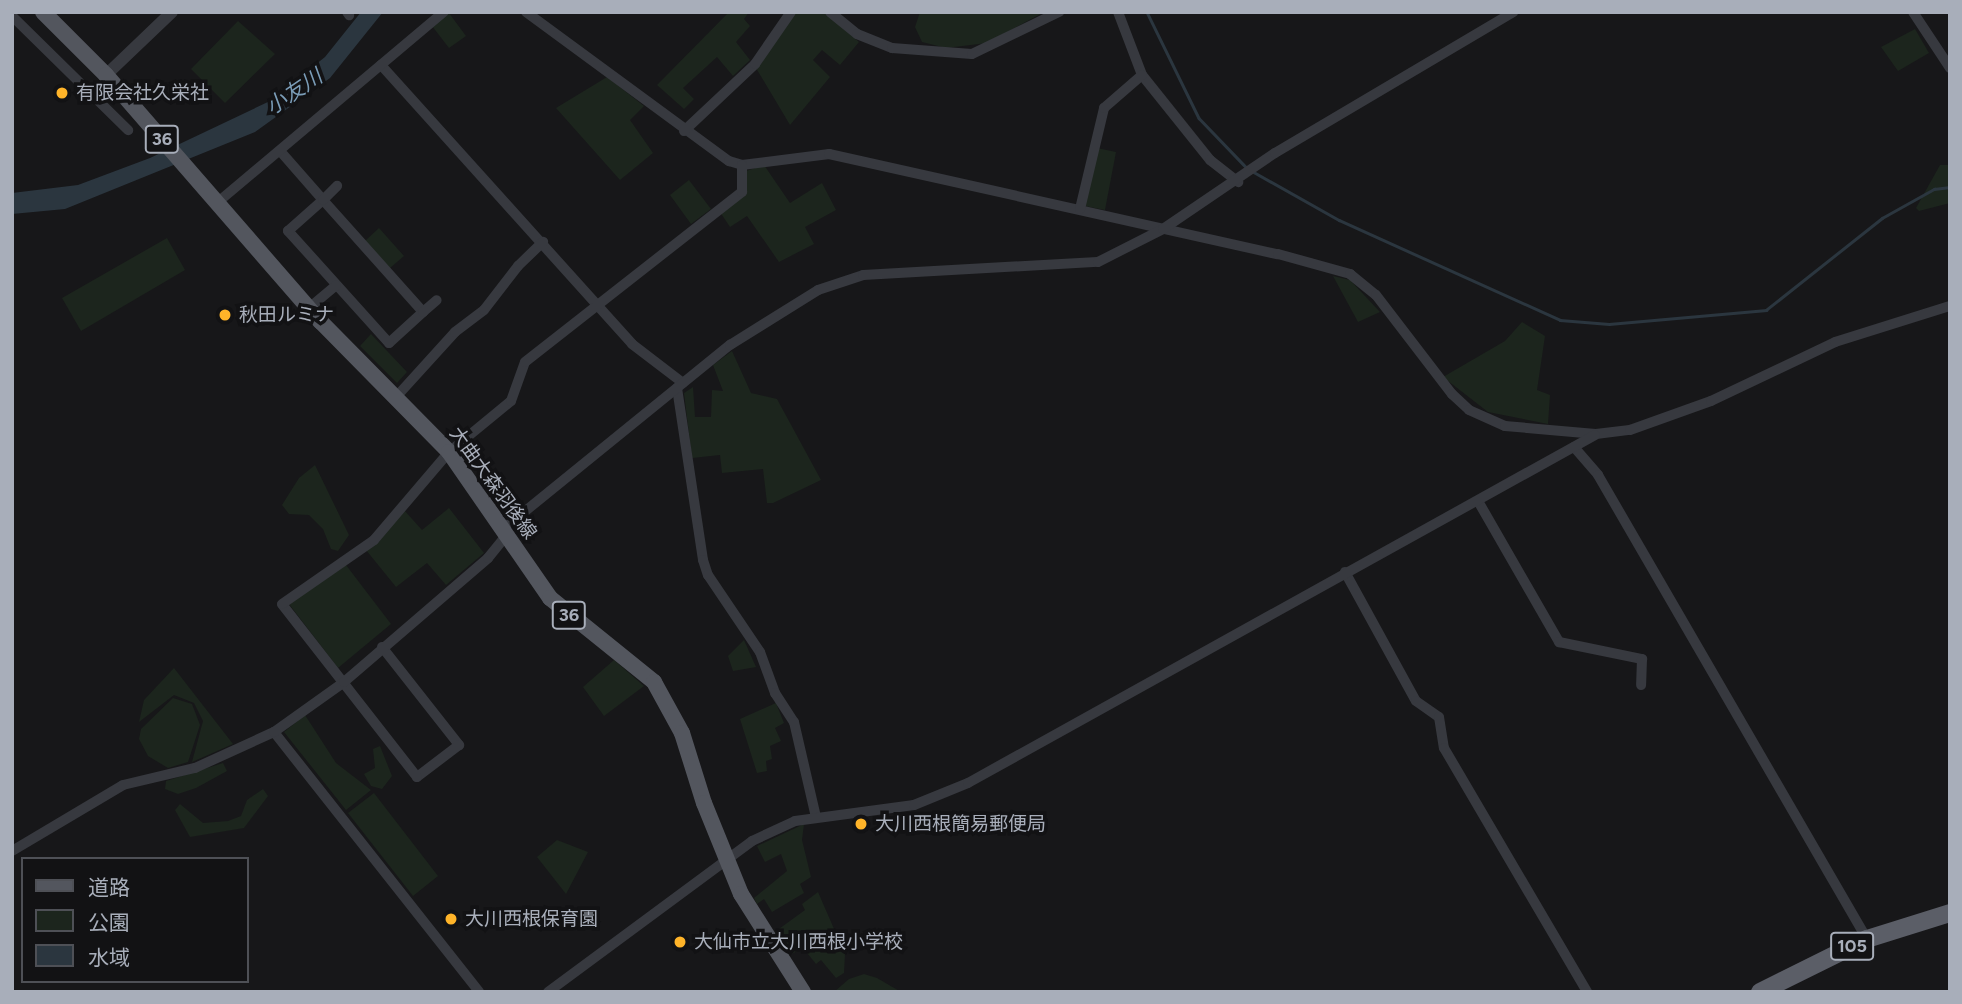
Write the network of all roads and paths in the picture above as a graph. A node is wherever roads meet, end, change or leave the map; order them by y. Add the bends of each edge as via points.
1 (43, 12) edge
2 (172, 12) edge
3 (444, 12) edge
4 (526, 12) edge
5 (791, 12) edge
6 (830, 12) edge
7 (1059, 12) edge
8 (1118, 12) edge
9 (1513, 12) edge
10 (1913, 12) edge
11 (12, 16) edge
12 (60, 30) junction
13 (44, 48) junction
14 (381, 65) junction
15 (1950, 68) edge
16 (106, 75) junction
17 (1142, 75) junction
18 (90, 93) junction
19 (128, 130) dead end
20 (684, 131) junction
21 (281, 152) junction
22 (741, 165) junction
23 (1238, 182) junction
24 (337, 186) dead end
25 (323, 200) junction
26 (218, 202) junction
27 (1080, 209) junction
28 (1163, 229) junction
29 (543, 243) junction
30 (335, 285) junction
31 (437, 300) dead end
32 (597, 303) junction
33 (1950, 306) edge
34 (309, 308) junction
35 (423, 312) junction
36 (680, 385) junction
37 (397, 396) junction
38 (1596, 434) junction
39 (1574, 447) junction
40 (449, 453) junction
41 (1478, 501) junction
42 (504, 533) junction
43 (1345, 572) junction
44 (382, 647) junction
45 (344, 682) junction
46 (1641, 685) dead end
47 (274, 732) junction
48 (816, 817) junction
49 (12, 850) edge
50 (725, 857) junction
51 (1950, 914) edge
52 (1867, 939) junction
53 (479, 992) edge
54 (548, 992) edge
55 (803, 992) edge
56 (1587, 992) edge
57 (1760, 992) edge

1 - 12 main road, 大曲大森羽後線 / 36
2 - 16 street
3 - 14 street
4 - 20 street
5 - 20 street via 755,64
6 - 7 street via 857,34 892,48 972,54
8 - 17 street
9 - 23 street via 1275,153
10 - 15 street
11 - 13 street
12 - 13 street
12 - 16 main road, 大曲大森羽後線 / 36
13 - 18 street
14 - 21 street
14 - 29 street
16 - 18 street
16 - 26 main road, 大曲大森羽後線 / 36
17 - 23 street via 1210,160
17 - 27 street via 1104,108
18 - 19 street
20 - 22 street via 717,156
21 - 25 street
21 - 26 street
22 - 27 street via 829,154
22 - 32 street via 742,192
23 - 28 street
24 - 25 street
25 - 30 street via 288,231
25 - 35 street
26 - 34 main road, 大曲大森羽後線 / 36
27 - 28 street
28 - 36 street via 1087,265 844,278 730,345
28 - 38 street via 1350,274 1376,295 1440,381 1469,410 1505,426
29 - 32 street
29 - 37 street via 484,310 455,332
30 - 34 street
30 - 35 street via 389,343
31 - 35 street
32 - 36 street via 632,344
32 - 40 street via 525,362 511,401
33 - 38 street via 1835,342 1668,418
34 - 37 main road, 大曲大森羽後線 / 36
36 - 42 street
36 - 48 street via 703,560 708,575 760,652 775,693 794,722
37 - 40 main road, 大曲大森羽後線 / 36
38 - 39 street
39 - 41 street
39 - 52 street via 1598,475
40 - 42 main road, 大曲大森羽後線 / 36
40 - 45 street via 374,540 282,604
41 - 43 street
41 - 46 street via 1559,642 1642,659
42 - 44 street via 488,558
42 - 50 main road, 大曲大森羽後線 / 36 via 550,598 636,665 664,696 682,733
43 - 48 street via 956,789 914,805
43 - 56 street via 1416,701 1439,717 1444,748
44 - 45 street
44 - 45 street via 459,745 417,777
45 - 47 street
47 - 49 street via 195,768 123,785
47 - 53 street
48 - 50 street via 795,821
50 - 54 street
50 - 55 main road, 大曲大森羽後線 / 36 via 741,894
51 - 52 highway, 105
52 - 57 highway, 105

